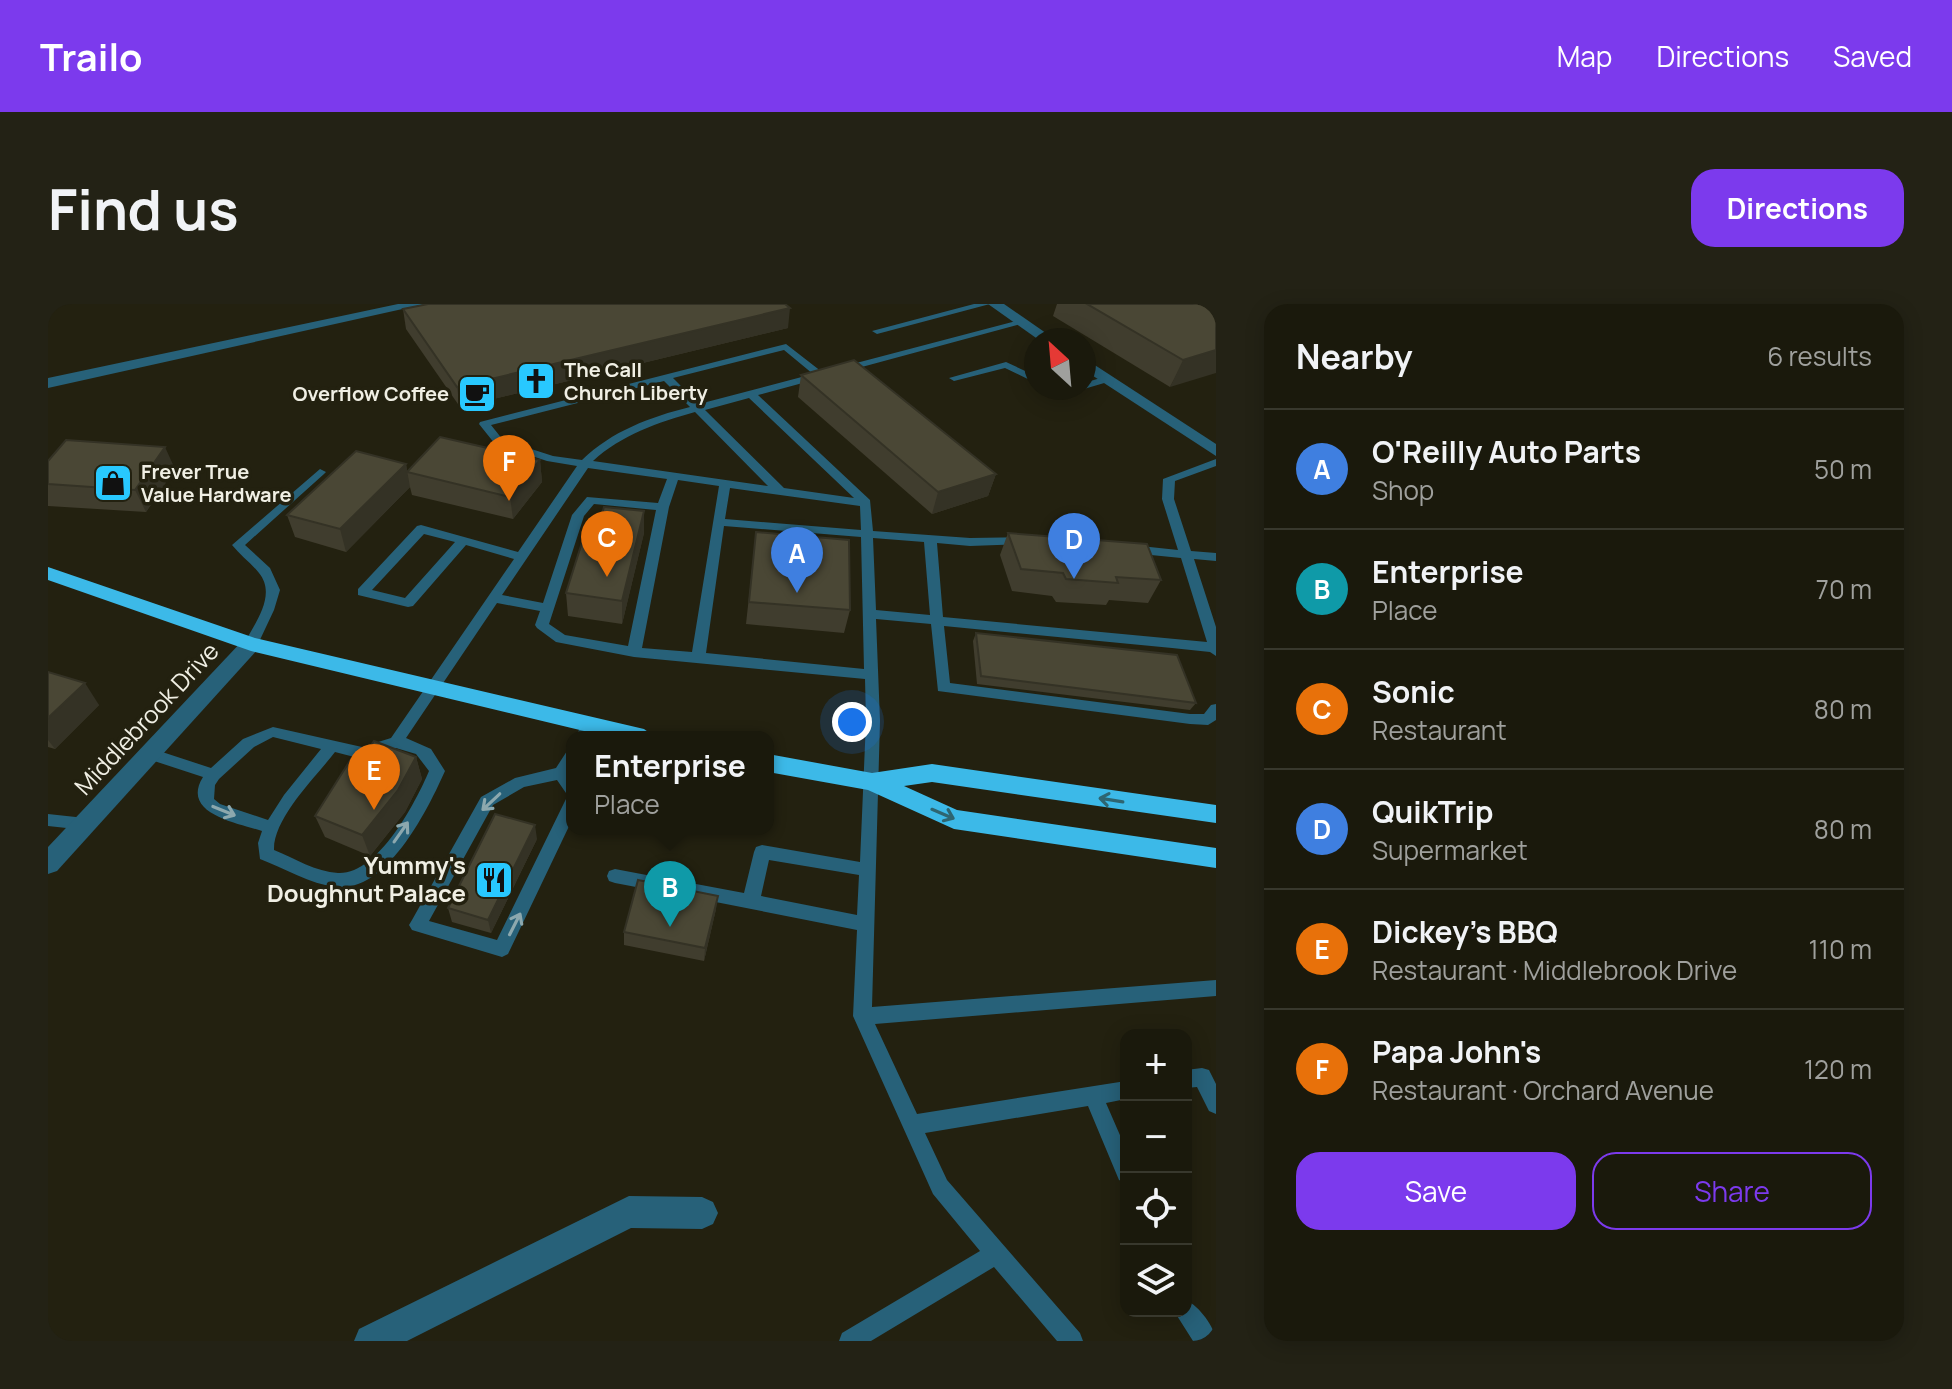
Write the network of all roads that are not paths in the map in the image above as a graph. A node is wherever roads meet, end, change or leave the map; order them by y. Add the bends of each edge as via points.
1 (418, 304) edge
2 (985, 304) edge
3 (995, 304) edge
4 (954, 307) edge
5 (378, 308) edge
6 (1023, 322) junction
7 (1032, 328) edge
8 (877, 331) dead end
9 (1096, 371) edge
10 (1024, 374) edge
11 (821, 376) junction
12 (666, 377) junction
13 (954, 378) dead end
14 (1107, 379) junction
15 (1096, 382) edge
16 (48, 383) edge
17 (751, 394) junction
18 (698, 408) junction
19 (1216, 451) edge
20 (1216, 462) edge
21 (585, 463) junction
22 (320, 472) dead end
23 (674, 476) junction
24 (725, 483) junction
25 (780, 491) junction
26 (866, 503) junction
27 (663, 507) junction
28 (719, 522) junction
29 (867, 534) junction
30 (930, 539) junction
31 (463, 541) junction
32 (1032, 541) edge
33 (1123, 548) edge
34 (1184, 553) junction
35 (522, 557) junction
36 (1216, 557) edge
37 (48, 573) edge
38 (495, 598) junction
39 (548, 608) junction
40 (870, 614) junction
41 (935, 620) junction
42 (251, 644) junction
43 (1216, 650) edge
44 (634, 652) junction
45 (698, 657) junction
46 (872, 675) junction
47 (435, 686) junction
48 (1216, 709) edge
49 (586, 731) edge
50 (396, 742) junction
51 (331, 747) junction
52 (150, 754) junction
53 (774, 764) edge
54 (566, 765) edge
55 (561, 773) junction
56 (214, 775) junction
57 (566, 780) edge
58 (872, 782) junction
59 (1216, 803) edge
60 (1150, 806) junction
61 (1216, 814) edge
62 (566, 816) edge
63 (48, 820) edge
64 (85, 824) junction
65 (270, 827) junction
66 (1216, 858) edge
67 (48, 864) edge
68 (868, 870) junction
69 (615, 876) dead end
70 (751, 902) junction
71 (865, 924) junction
72 (1216, 988) edge
73 (862, 1016) junction
74 (1192, 1078) edge
75 (1120, 1091) edge
76 (1093, 1095) junction
77 (1216, 1104) edge
78 (912, 1125) junction
79 (1120, 1159) edge
80 (702, 1213) dead end
81 (997, 1253) junction
82 (1189, 1317) edge
83 (371, 1341) edge
84 (850, 1341) edge
85 (1072, 1341) edge
86 (1207, 1341) edge

1 - 5 street
2 - 4 lane
3 - 6 street
4 - 8 lane
5 - 16 street
6 - 7 street
6 - 11 lane
9 - 14 street
10 - 13 lane via 1006,365
11 - 12 lane via 786,347
11 - 17 lane
12 - 18 lane
12 - 21 lane via 484,424 499,442 551,459
14 - 15 lane
14 - 19 street
17 - 18 lane
17 - 26 lane
18 - 21 lane via 630,430
18 - 25 lane
20 - 34 lane via 1169,479 1168,499
21 - 23 lane
21 - 35 lane
22 - 42 lane via 238,545 272,575 275,595
23 - 24 lane
23 - 27 lane
24 - 25 lane
24 - 28 lane
25 - 26 lane
26 - 29 lane
27 - 39 lane via 591,500 578,515
27 - 44 lane
28 - 29 lane
28 - 45 lane
29 - 30 lane
29 - 40 lane
30 - 32 lane
30 - 41 lane
31 - 31 lane via 421,529 363,592 408,603
31 - 35 lane
33 - 34 lane
34 - 36 lane
34 - 43 lane
35 - 38 lane
37 - 42 highway
38 - 39 lane
38 - 47 lane
39 - 44 lane via 542,625 561,639
40 - 41 lane
40 - 46 lane
41 - 43 lane
41 - 48 lane via 943,687 1190,719 1208,720
42 - 47 highway
42 - 52 street, Middlebrook Drive
44 - 45 lane
45 - 46 lane
46 - 58 lane
47 - 49 highway
47 - 50 lane
50 - 51 lane via 362,753
65 -> 50 lane via 266,854 340,881 363,877 380,863 429,792 437,771 422,747
51 - 56 lane via 273,732 262,734
51 - 65 lane
52 - 56 lane
52 - 64 street, Middlebrook Drive
53 - 58 highway
54 - 55 lane
55 - 57 lane
55 -> 62 lane via 520,782 487,801 418,925 502,949
56 -> 65 lane via 207,783 206,801
60 -> 58 highway via 932,773
58 -> 66 highway via 954,819
58 - 68 lane
59 - 60 highway
60 - 61 highway
63 - 64 lane
64 - 67 street, Middlebrook Drive
68 - 70 lane via 762,852
68 - 71 lane
69 - 70 lane
70 - 71 lane
71 - 73 lane
72 - 73 lane
73 - 78 lane
74 - 77 lane via 1202,1077
75 - 76 lane
76 - 78 lane
76 - 79 lane
78 - 81 lane via 940,1187
80 - 83 street via 629,1212
81 - 84 lane
81 - 85 lane
82 - 86 lane

